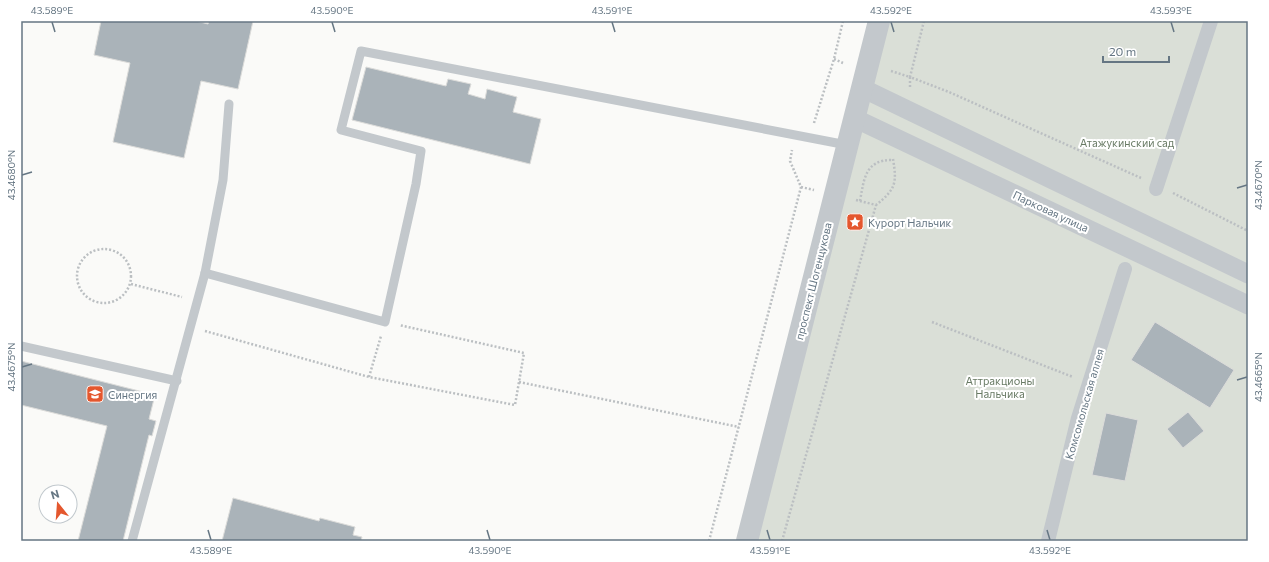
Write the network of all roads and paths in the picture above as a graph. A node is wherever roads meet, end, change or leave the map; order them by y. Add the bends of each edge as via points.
1 (843, 21) edge
2 (879, 21) edge
3 (924, 21) edge
4 (1211, 21) edge
5 (834, 59) junction
6 (843, 62) dead end
7 (891, 71) dead end
8 (910, 77) junction
9 (828, 78) dead end
10 (862, 88) junction
11 (909, 93) dead end
12 (228, 104) dead end
13 (854, 118) junction
14 (847, 145) junction
15 (891, 152) dead end
16 (893, 160) junction
17 (801, 187) dead end
18 (1157, 188) junction
19 (816, 191) dead end
20 (851, 199) dead end
21 (860, 201) junction
22 (876, 204) junction
23 (795, 210) dead end
24 (1248, 231) edge
25 (1125, 269) dead end
26 (205, 273) junction
27 (1248, 274) edge
28 (131, 284) junction
29 (198, 301) junction
30 (1248, 305) edge
31 (385, 322) junction
32 (932, 322) dead end
33 (191, 327) junction
34 (21, 346) edge
35 (369, 377) junction
36 (177, 381) junction
37 (519, 382) junction
38 (1089, 383) junction
39 (739, 427) junction
40 (132, 541) edge
41 (709, 541) edge
42 (747, 541) edge
43 (782, 541) edge
44 (1048, 541) edge

1 - 5 path
2 - 10 street, проспект Шогенцукова
3 - 8 path
4 - 18 street
5 - 6 path
5 - 9 path
7 - 8 path
8 - 11 path
8 - 18 path via 949,92
10 - 13 street, проспект Шогенцукова
10 - 27 street
12 - 26 lane via 223,180
13 - 14 street, проспект Шогенцукова
13 - 30 street, Парковая улица
14 - 31 lane via 361,51 341,130 421,151
14 - 42 street, проспект Шогенцукова
15 - 16 path
16 - 21 path via 880,160 870,168 864,180
16 - 22 path via 896,178 890,194
17 - 19 path
18 - 24 path
20 - 21 path
21 - 22 path
22 - 43 path
23 - 39 path
25 - 38 street, Комсомольская аллея
26 - 29 lane
26 - 31 lane
28 - 28 path via 131,269 124,256 112,249 97,249 84,256 77,268 77,283 84,295 96,303 111,303 123,296
28 - 29 path
29 - 33 lane
31 - 35 path
31 - 37 path via 524,353
32 - 38 path
33 - 35 path
33 - 36 lane
34 - 36 lane
35 - 37 path via 515,405
36 - 40 lane
37 - 39 path
38 - 44 street, Комсомольская аллея
39 - 41 path

